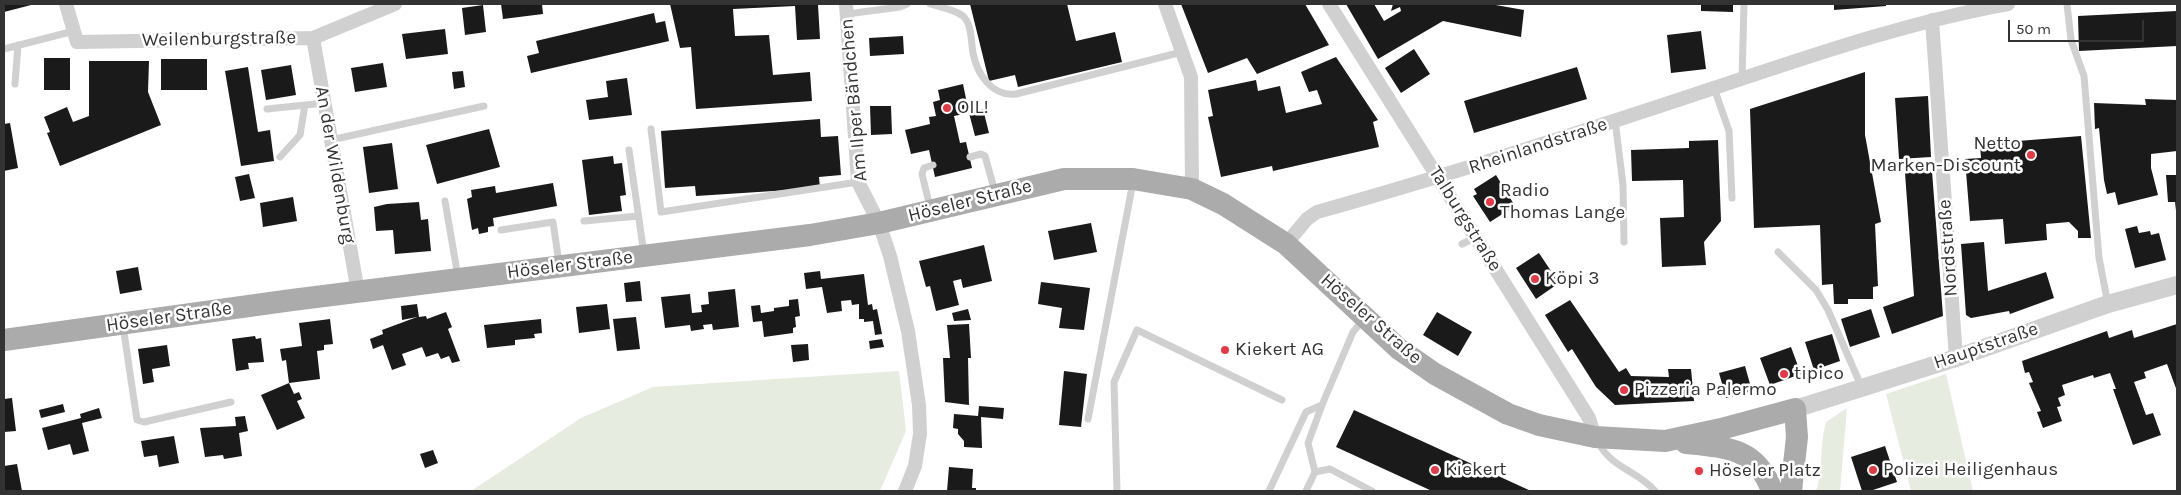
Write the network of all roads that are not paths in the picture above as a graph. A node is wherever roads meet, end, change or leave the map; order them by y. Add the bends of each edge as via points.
1 (66, 4) edge
2 (395, 4) edge
3 (907, 4) edge
4 (930, 4) edge
5 (1165, 4) edge
6 (1329, 4) edge
7 (1744, 4) edge
8 (2008, 4) edge
9 (2067, 4) edge
10 (846, 9) edge
11 (1932, 20) junction
12 (74, 31) junction
13 (313, 38) junction
14 (18, 46) junction
15 (4, 49) edge
16 (1182, 52) junction
17 (1742, 78) junction
18 (15, 84) dead end
19 (1714, 88) junction
20 (325, 103) junction
21 (305, 105) junction
22 (484, 106) dead end
23 (267, 110) dead end
24 (1615, 120) junction
25 (651, 129) dead end
26 (331, 140) junction
27 (629, 150) dead end
28 (280, 157) dead end
29 (970, 157) dead end
30 (932, 165) dead end
31 (1440, 178) junction
32 (1133, 179) junction
33 (858, 182) junction
34 (1192, 189) junction
35 (996, 195) junction
36 (1732, 198) dead end
37 (445, 201) dead end
38 (931, 211) junction
39 (638, 216) junction
40 (584, 221) dead end
41 (879, 223) junction
42 (500, 230) dead end
43 (1476, 236) junction
44 (1624, 242) dead end
45 (1286, 244) junction
46 (1462, 244) dead end
47 (1778, 252) dead end
48 (644, 255) junction
49 (559, 266) junction
50 (459, 279) junction
51 (2177, 285) edge
52 (358, 292) junction
53 (2108, 304) junction
54 (1365, 318) junction
55 (122, 323) junction
56 (4, 340) edge
57 (1956, 358) junction
58 (1862, 388) junction
59 (1282, 400) dead end
60 (231, 402) dead end
61 (1322, 405) junction
62 (1795, 409) junction
63 (1088, 419) dead end
64 (1595, 437) junction
65 (1665, 441) junction
66 (1315, 472) junction
67 (904, 491) edge
68 (1117, 491) edge
69 (1269, 491) edge
70 (1306, 491) edge
71 (1372, 491) edge
72 (1655, 491) edge
73 (1772, 491) edge
74 (1791, 491) edge

1 - 12 street
2 - 13 street, Weilenburgstraße
3 - 10 lane
4 - 16 lane via 958,14 965,20 980,72 990,86 1002,94 1016,94
5 - 16 street
6 - 31 street, Talburgstraße
7 - 17 lane
8 - 11 street, Rheinlandstraße
9 - 53 lane via 2071,40 2084,76 2100,258
10 - 33 street, Am Ilper Bändchen
11 - 17 street, Rheinlandstraße
11 - 57 street, Nordstraße
12 - 13 street, Weilenburgstraße via 77,42
12 - 14 lane
13 - 20 street, An der Wildenburg
14 - 15 lane
14 - 18 lane
16 - 34 street via 1191,77
17 - 19 street, Rheinlandstraße
19 - 24 street, Rheinlandstraße
19 - 36 lane via 1729,131
20 - 21 lane
20 - 26 street, An der Wildenburg
21 - 23 lane
21 - 28 lane via 300,134
22 - 26 lane
24 - 31 street, Rheinlandstraße
24 - 44 lane via 1623,185
25 - 33 lane via 661,212
26 - 52 street, An der Wildenburg
27 - 39 lane
29 - 35 lane via 985,156
30 - 38 lane via 924,168 922,174
31 - 43 street, Talburgstraße
31 - 45 street, Rheinlandstraße via 1317,212 1306,219
32 - 34 main road, Höseler Straße
32 - 35 main road, Höseler Straße via 1064,179
32 - 63 lane
33 - 41 street, Am Ilper Bändchen
34 - 45 main road, Höseler Straße
35 - 38 main road, Höseler Straße
37 - 50 lane
38 - 41 main road, Höseler Straße
39 - 40 lane
39 - 48 lane
41 - 48 main road, Höseler Straße via 810,235
41 - 67 street, Am Ilper Bändchen via 908,331 919,404 920,434 915,466
42 - 49 lane via 553,222
43 - 46 lane
43 - 64 street, Talburgstraße via 1589,418
45 - 54 main road, Höseler Straße
47 - 58 lane via 1816,290
48 - 49 main road, Höseler Straße
49 - 50 main road, Höseler Straße
50 - 52 main road, Höseler Straße
51 - 53 street, Hauptstraße
52 - 55 main road, Höseler Straße
53 - 57 street, Hauptstraße
54 - 61 lane via 1353,332
54 - 64 main road, Höseler Straße via 1399,349 1435,374 1508,414 1539,425
55 - 56 main road, Höseler Straße
55 - 60 lane via 137,420 144,422
57 - 58 street, Hauptstraße
58 - 62 street, Hauptstraße
59 - 68 lane via 1137,330 1114,382 1112,394
61 - 66 lane via 1308,443
61 - 69 lane via 1306,412
62 - 65 main road, Höseler Straße
62 - 74 main road via 1797,437
64 - 65 main road, Höseler Straße
64 - 72 lane via 1603,453 1616,465 1646,481
65 - 73 main road via 1718,446 1750,457 1761,468
66 - 70 lane
66 - 71 lane via 1330,470

